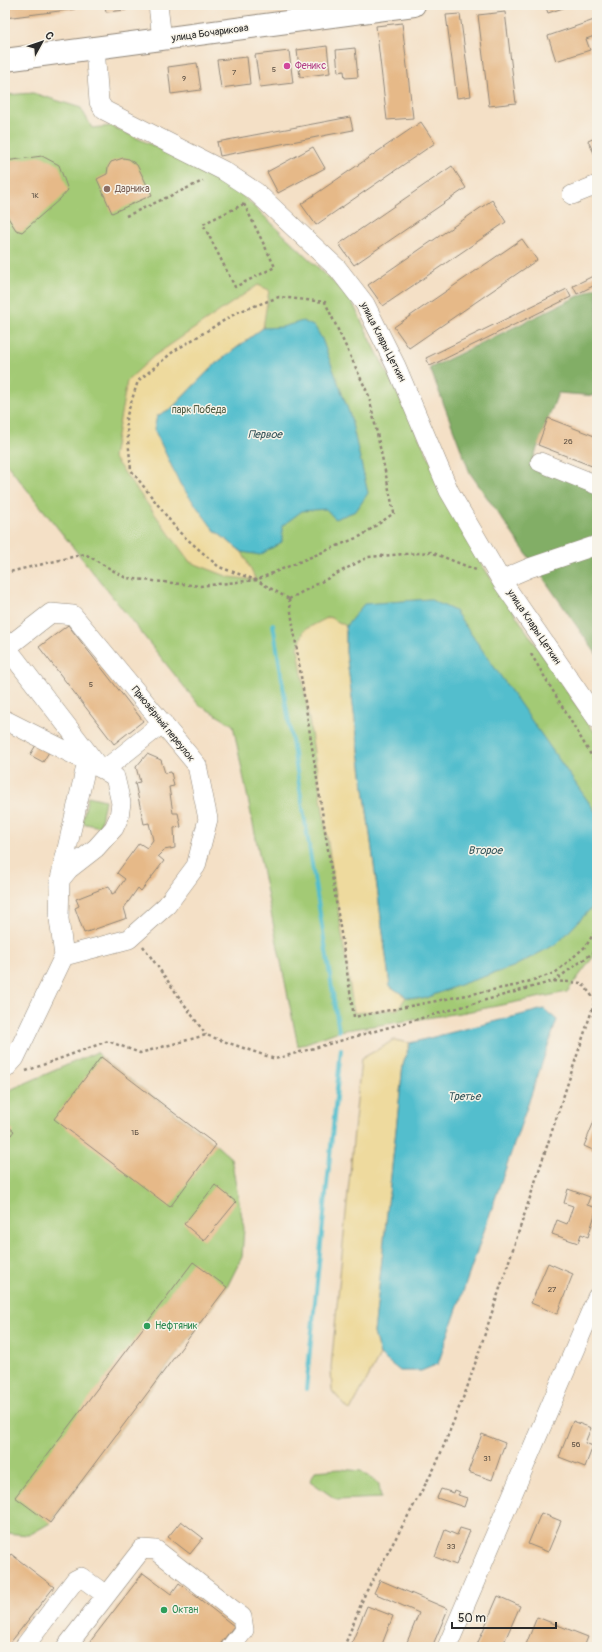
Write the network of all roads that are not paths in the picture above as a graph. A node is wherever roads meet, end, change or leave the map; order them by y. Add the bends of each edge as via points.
1 (158, 5) edge
2 (414, 5) edge
3 (162, 39) junction
4 (95, 48) junction
5 (5, 60) edge
6 (597, 185) edge
7 (572, 194) dead end
8 (540, 462) dead end
9 (597, 485) edge
10 (597, 545) edge
11 (501, 580) junction
12 (6, 648) edge
13 (597, 719) edge
14 (5, 720) edge
15 (163, 723) junction
16 (96, 766) junction
17 (60, 880) junction
18 (64, 956) junction
19 (12, 1071) edge
20 (597, 1297) edge
21 (106, 1595) junction
22 (24, 1647) edge
23 (66, 1647) edge
24 (231, 1647) edge
25 (447, 1647) edge

1 - 3 street
2 - 3 main road, улица Бочарикова
3 - 4 main road, улица Бочарикова
4 - 5 main road, улица Бочарикова
4 - 11 street, улица Клары Цеткин via 99,102 104,110 224,171 256,192 338,269 365,304 396,366 449,491
6 - 7 street
8 - 9 street
10 - 11 street
11 - 13 street, улица Клары Цеткин
12 - 15 street, Приозёрный переулок via 51,613 74,615
12 - 16 street
14 - 16 street
15 - 16 street
15 - 18 street, Приозёрный переулок via 197,765 208,819 196,866 167,905 129,939
16 - 17 street
16 - 17 street via 115,777 121,803 119,817 114,828 96,848 69,869
17 - 18 street via 58,919
18 - 19 street via 15,1058
20 - 25 street
21 - 22 street via 81,1577 75,1580
21 - 23 street
21 - 24 street via 142,1549 156,1550 242,1617 244,1630

